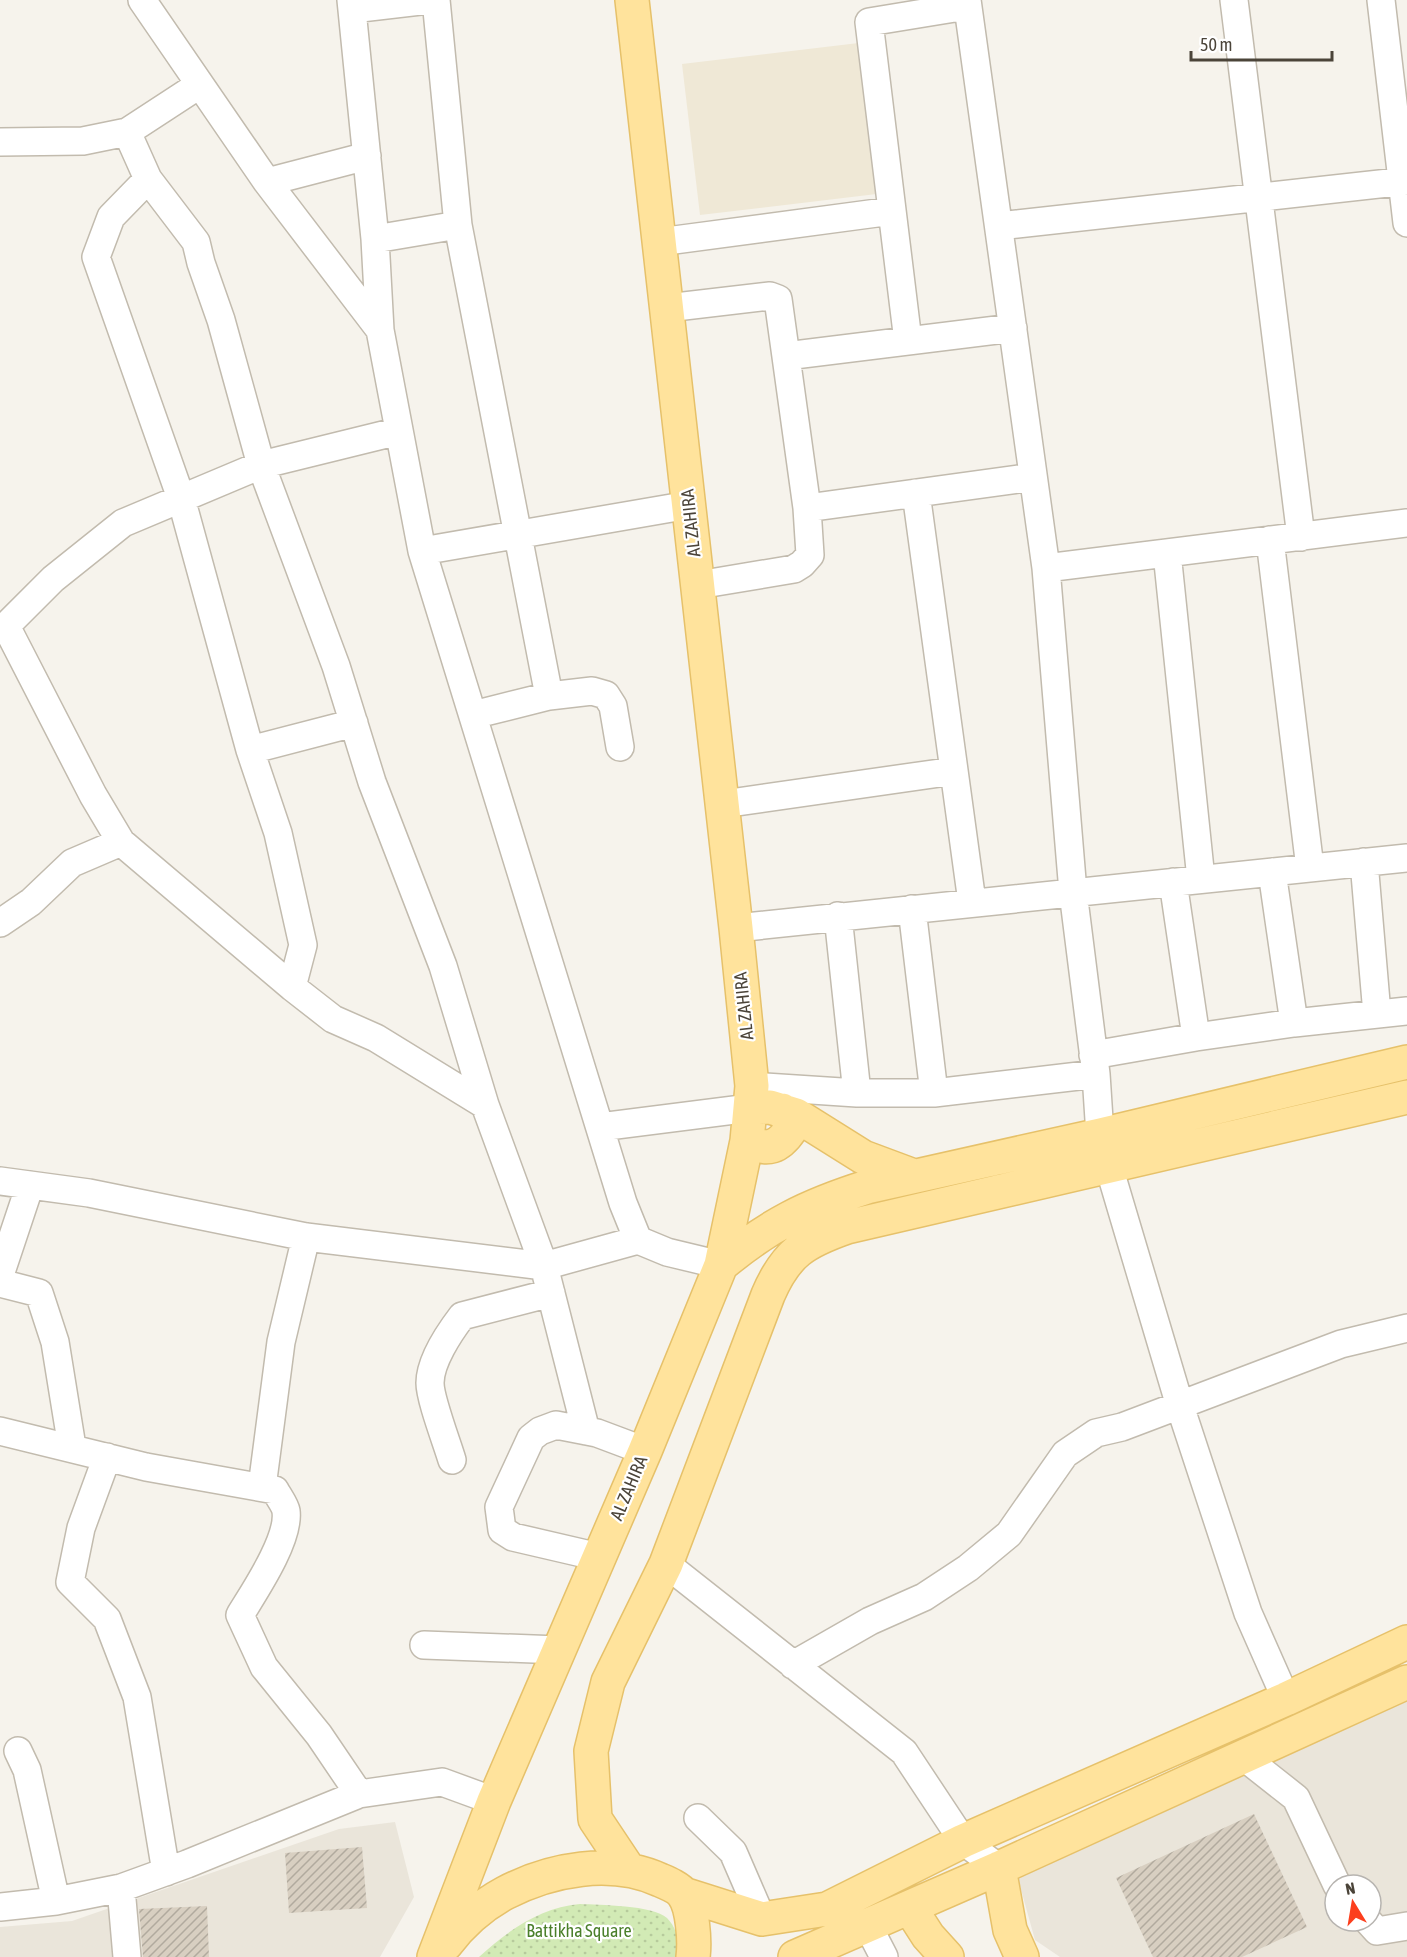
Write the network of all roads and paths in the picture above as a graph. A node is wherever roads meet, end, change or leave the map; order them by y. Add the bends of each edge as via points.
1 (142, 0) edge
2 (429, 0) edge
3 (436, 0) edge
4 (632, 0) edge
5 (1234, 0) edge
6 (1381, 0) edge
7 (967, 3) edge
8 (351, 5) edge
9 (199, 85) junction
10 (127, 132) junction
11 (0, 142) edge
12 (367, 156) junction
13 (148, 179) junction
14 (1405, 181) edge
15 (267, 182) junction
16 (1259, 197) junction
17 (892, 210) junction
18 (1407, 223) edge
19 (458, 225) junction
20 (999, 226) junction
21 (375, 239) junction
22 (659, 242) junction
23 (667, 308) junction
24 (1013, 328) junction
25 (380, 330) junction
26 (908, 341) junction
27 (786, 356) junction
28 (399, 431) junction
29 (261, 465) junction
30 (1033, 477) junction
31 (916, 493) junction
32 (181, 498) junction
33 (689, 505) junction
34 (807, 508) junction
35 (1407, 523) edge
36 (518, 534) junction
37 (1301, 537) junction
38 (1270, 540) junction
39 (422, 551) junction
40 (1167, 553) junction
41 (1046, 568) junction
42 (698, 585) junction
43 (3, 627) edge
44 (549, 696) junction
45 (472, 716) junction
46 (354, 723) junction
47 (620, 747) dead end
48 (250, 750) junction
49 (954, 771) junction
50 (723, 804) junction
51 (122, 842) junction
52 (1407, 858) edge
53 (1364, 862) junction
54 (1310, 868) junction
55 (1272, 872) junction
56 (1201, 879) junction
57 (1173, 882) junction
58 (1073, 892) junction
59 (972, 902) junction
60 (912, 909) junction
61 (838, 916) junction
62 (0, 923) edge
63 (736, 928) junction
64 (292, 987) junction
65 (1407, 1011) edge
66 (1377, 1014) junction
67 (1294, 1023) junction
68 (1196, 1037) junction
69 (1407, 1062) edge
70 (1095, 1064) junction
71 (934, 1093) junction
72 (857, 1094) junction
73 (1407, 1097) edge
74 (761, 1102) junction
75 (485, 1105) junction
76 (600, 1127) junction
77 (1100, 1135) junction
78 (1109, 1167) junction
79 (914, 1176) junction
80 (0, 1181) edge
81 (30, 1185) junction
82 (306, 1238) junction
83 (638, 1240) junction
84 (721, 1265) junction
85 (544, 1266) junction
86 (0, 1275) edge
87 (0, 1283) edge
88 (551, 1293) junction
89 (1407, 1328) edge
90 (1180, 1406) junction
91 (0, 1431) edge
92 (586, 1431) junction
93 (72, 1448) junction
94 (645, 1451) junction
95 (107, 1456) junction
96 (452, 1460) dead end
97 (262, 1487) junction
98 (599, 1557) junction
99 (666, 1564) junction
100 (1407, 1642) edge
101 (424, 1645) dead end
102 (559, 1650) junction
103 (793, 1665) junction
104 (1407, 1682) edge
105 (1286, 1699) junction
106 (18, 1751) dead end
107 (1244, 1757) junction
108 (359, 1794) junction
109 (494, 1801) junction
110 (698, 1818) dead end
111 (963, 1841) junction
112 (999, 1868) junction
113 (629, 1870) junction
114 (166, 1872) junction
115 (1331, 1873) edge
116 (121, 1888) junction
117 (683, 1894) junction
118 (56, 1901) junction
119 (0, 1907) edge
120 (910, 1908) junction
121 (762, 1919) junction
122 (1407, 1926) edge
123 (1383, 1930) edge
124 (877, 1947) edge
125 (127, 1957) edge
126 (435, 1957) edge
127 (693, 1957) edge
128 (795, 1957) edge
129 (947, 1957) edge
130 (1022, 1957) edge

1 - 9 street
2 - 8 street
3 - 19 street
4 - 22 main road, AL ZAHIRA
5 - 16 street
6 - 14 street
7 - 17 street via 869,22
7 - 20 street
8 - 12 street
9 - 10 street
9 - 15 street
10 - 11 street via 83,141
10 - 13 street
12 - 15 street
12 - 21 street
13 - 29 street via 196,242
13 - 32 street via 111,218 96,258
14 - 16 street
14 - 18 street
15 - 25 street
16 - 20 street
16 - 37 street
17 - 22 street
17 - 26 street
19 - 21 street
19 - 36 street
20 - 24 street
21 - 25 street
22 - 23 main road, AL ZAHIRA
23 - 27 street via 770,296 778,299
23 - 33 main road, AL ZAHIRA
24 - 26 street
24 - 30 street
25 - 28 street
26 - 27 street
27 - 34 street
28 - 29 street
28 - 39 street
29 - 32 street
29 - 46 street
30 - 31 street
30 - 41 street
31 - 34 street
31 - 49 street
32 - 43 street via 123,523 53,579
32 - 48 street
33 - 36 street
33 - 42 main road, AL ZAHIRA
34 - 42 street via 810,555 802,564 794,569
35 - 37 street
36 - 39 street
36 - 44 street
37 - 38 street
38 - 40 street
38 - 54 street
39 - 45 street
40 - 41 street
40 - 56 street
41 - 58 street
42 - 50 main road, AL ZAHIRA
43 - 51 street
44 - 45 street
44 - 47 street via 592,691 606,696 613,706
45 - 76 street
46 - 48 street
46 - 75 street via 372,782 443,966
48 - 64 street via 278,833 303,945
49 - 50 street
49 - 59 street
50 - 63 main road, AL ZAHIRA
51 - 62 street via 72,863 31,902
51 - 64 street
52 - 53 street
53 - 54 street
53 - 66 street
54 - 55 street
55 - 56 street
55 - 67 street
56 - 57 street
57 - 58 street
57 - 68 street
58 - 59 street
58 - 70 street
59 - 60 street
60 - 61 street
60 - 71 street
61 - 63 street
61 - 72 street
63 - 74 main road, AL ZAHIRA
64 - 75 street via 333,1019 376,1038
65 - 66 street
66 - 67 street
67 - 68 street
68 - 70 street
69 - 77 main road
70 - 71 street
70 - 77 street
71 - 72 street
72 - 74 street
73 - 78 main road
74 - 76 street
74 - 79 main road via 796,1115 863,1157
74 - 84 main road, AL ZAHIRA via 789,1120 791,1129 776,1145 761,1147 747,1142
75 - 85 street
76 - 83 street
77 - 79 main road
78 - 90 street
78 - 99 main road via 847,1227 813,1241 787,1260 768,1295
79 - 84 main road via 845,1194 787,1218
80 - 81 street
81 - 82 street via 89,1193
81 - 86 street
82 - 85 street
82 - 97 street via 281,1342
83 - 84 street via 667,1252
83 - 85 street
84 - 94 main road, AL ZAHIRA
85 - 88 street
87 - 93 street via 39,1293 55,1342
88 - 92 street
88 - 96 street via 462,1316 453,1328 431,1368 429,1386
89 - 90 street via 1341,1344
90 - 103 street via 1096,1433 1065,1454 1010,1534 968,1568 924,1597 870,1621
90 - 105 street via 1248,1613
91 - 93 street
92 - 94 street
92 - 98 street via 556,1425 531,1438 499,1507 499,1521 502,1530 513,1537
93 - 95 street
94 - 98 main road, AL ZAHIRA
95 - 97 street via 146,1467
95 - 114 street via 81,1528 70,1582 107,1618 136,1697
97 - 108 street via 275,1490 286,1511 283,1534 240,1615 264,1667 319,1735
98 - 102 main road, AL ZAHIRA
99 - 103 street
99 - 113 main road via 608,1682 591,1751 595,1819
100 - 105 main road
101 - 102 street
102 - 109 main road, AL ZAHIRA
103 - 111 street via 904,1752
104 - 107 main road
105 - 111 main road
106 - 118 street via 27,1770
107 - 112 main road
107 - 115 street via 1296,1798
108 - 109 street via 442,1782
108 - 114 street
109 - 126 main road, AL ZAHIRA
110 - 121 street via 733,1852
111 - 112 street
111 - 121 main road via 827,1908
112 - 120 main road
112 - 130 main road via 1010,1930
113 - 117 main road via 647,1874
113 - 126 main road via 555,1874 520,1886 472,1915
114 - 116 street
116 - 118 street
116 - 125 street
117 - 121 main road
117 - 127 main road via 693,1925
118 - 119 street
120 - 124 main road
120 - 129 main road
122 - 123 street
124 - 128 main road

